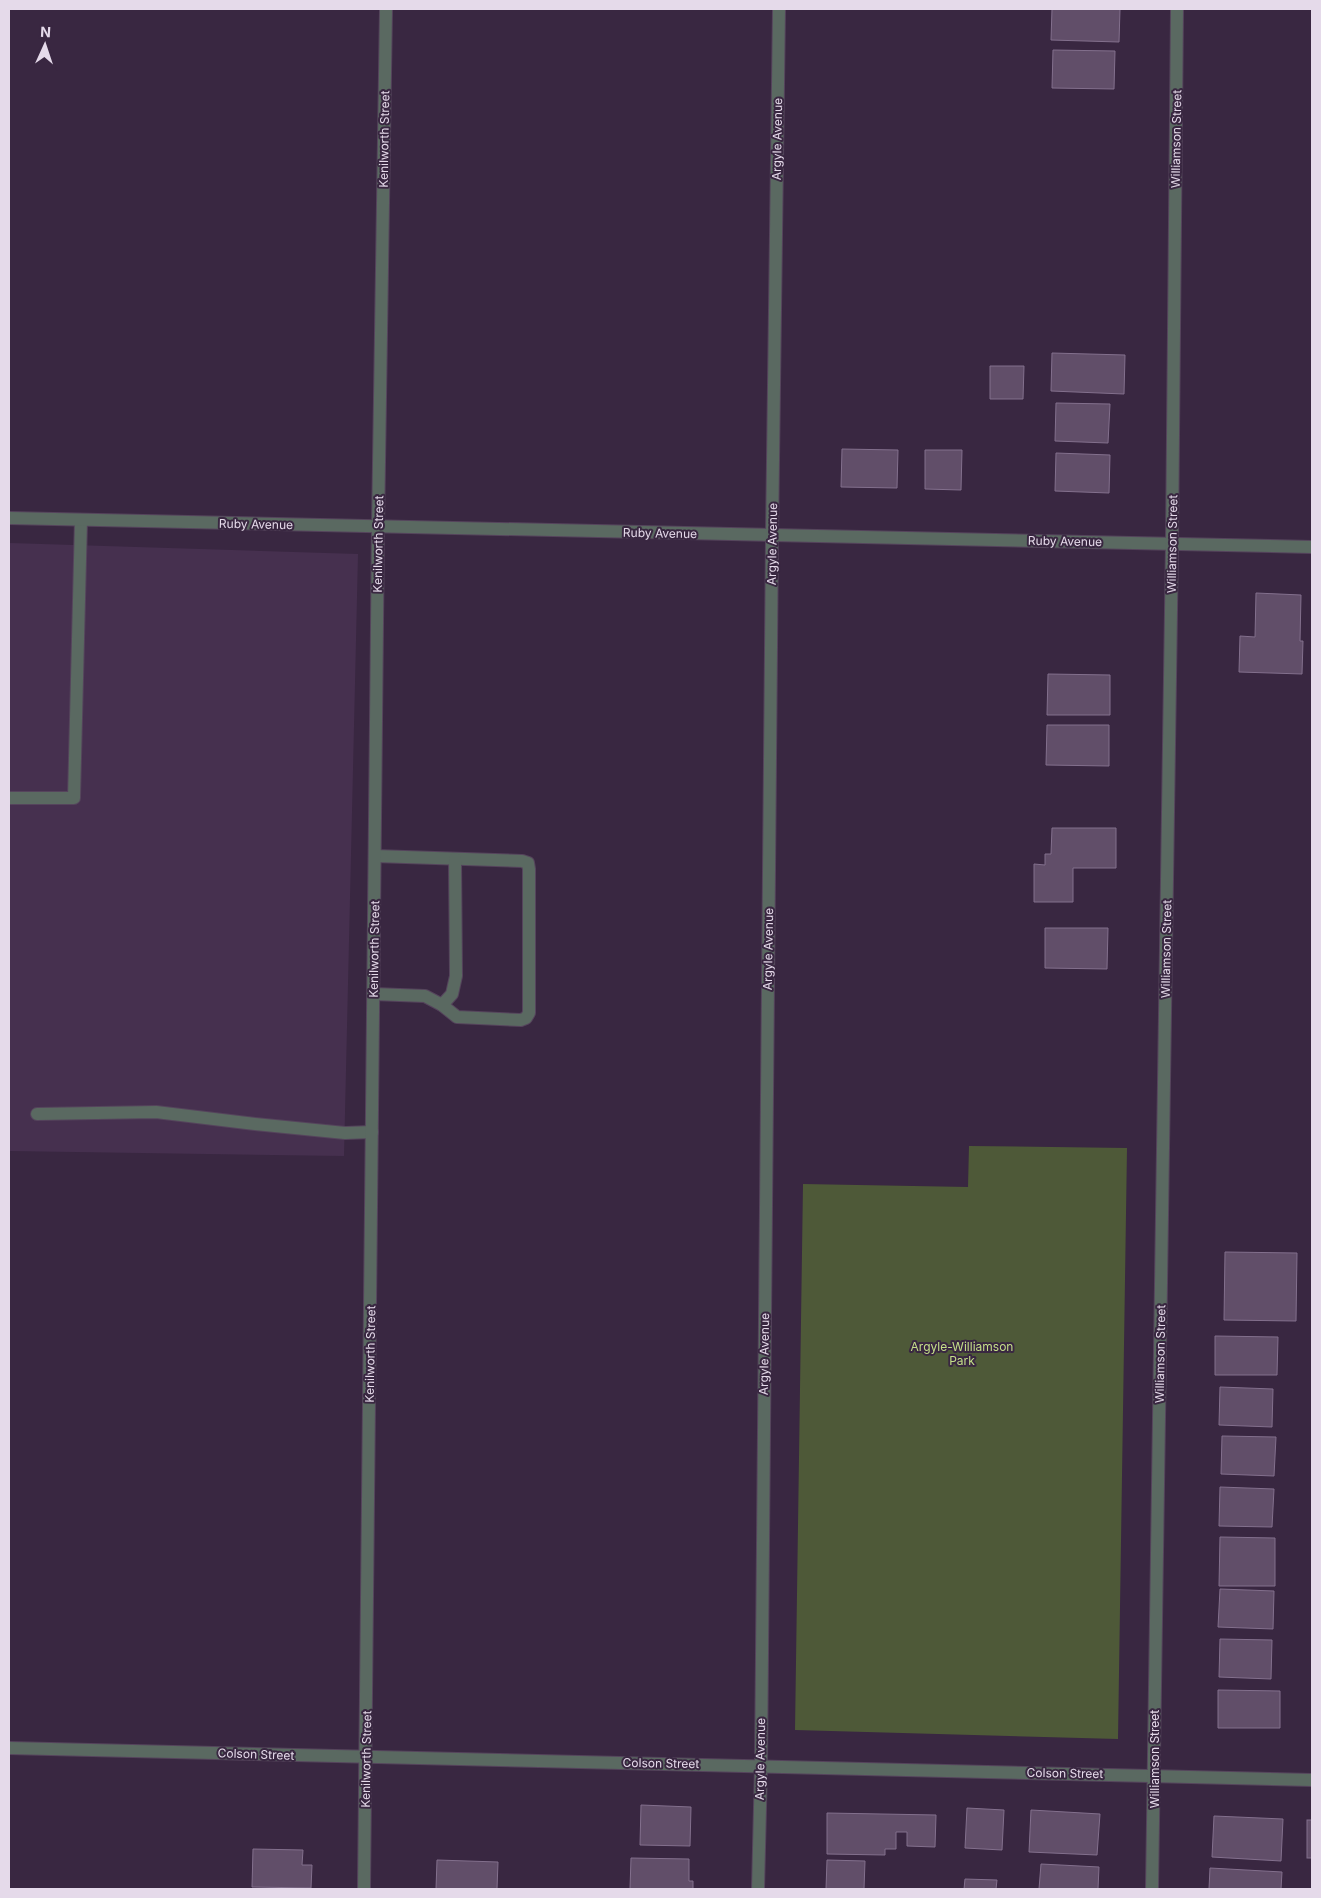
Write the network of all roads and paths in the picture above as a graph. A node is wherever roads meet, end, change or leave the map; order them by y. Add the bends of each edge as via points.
1 (386, 9) edge
2 (779, 9) edge
3 (1177, 9) edge
4 (9, 518) edge
5 (81, 520) junction
6 (378, 527) junction
7 (772, 536) junction
8 (1172, 543) junction
9 (1312, 547) edge
10 (9, 798) edge
11 (375, 856) junction
12 (455, 859) junction
13 (374, 994) junction
14 (442, 1005) junction
15 (37, 1114) dead end
16 (372, 1132) junction
17 (9, 1748) edge
18 (366, 1757) junction
19 (761, 1766) junction
20 (1154, 1775) junction
21 (1312, 1780) edge
22 (364, 1889) edge
23 (758, 1889) edge
24 (1152, 1889) edge

1 - 6 street, Kenilworth Street
2 - 7 street, Argyle Avenue
3 - 8 street, Williamson Street
4 - 5 street, Ruby Avenue
5 - 6 street, Ruby Avenue
5 - 10 street via 74,798
6 - 7 street, Ruby Avenue
6 - 11 street, Kenilworth Street
7 - 8 street, Ruby Avenue
7 - 19 street, Argyle Avenue
8 - 9 street, Ruby Avenue
8 - 20 street, Williamson Street
11 - 12 street
11 - 13 street, Kenilworth Street
12 - 14 street via 456,976 452,994
12 - 14 street via 528,863 529,1013 521,1020 457,1017
13 - 14 street via 425,996
13 - 16 street, Kenilworth Street
15 - 16 street via 156,1112 345,1133
16 - 18 street, Kenilworth Street
17 - 18 street, Colson Street
18 - 19 street, Colson Street
18 - 22 street, Kenilworth Street
19 - 20 street, Colson Street
19 - 23 street, Argyle Avenue
20 - 21 street, Colson Street
20 - 24 street, Williamson Street

